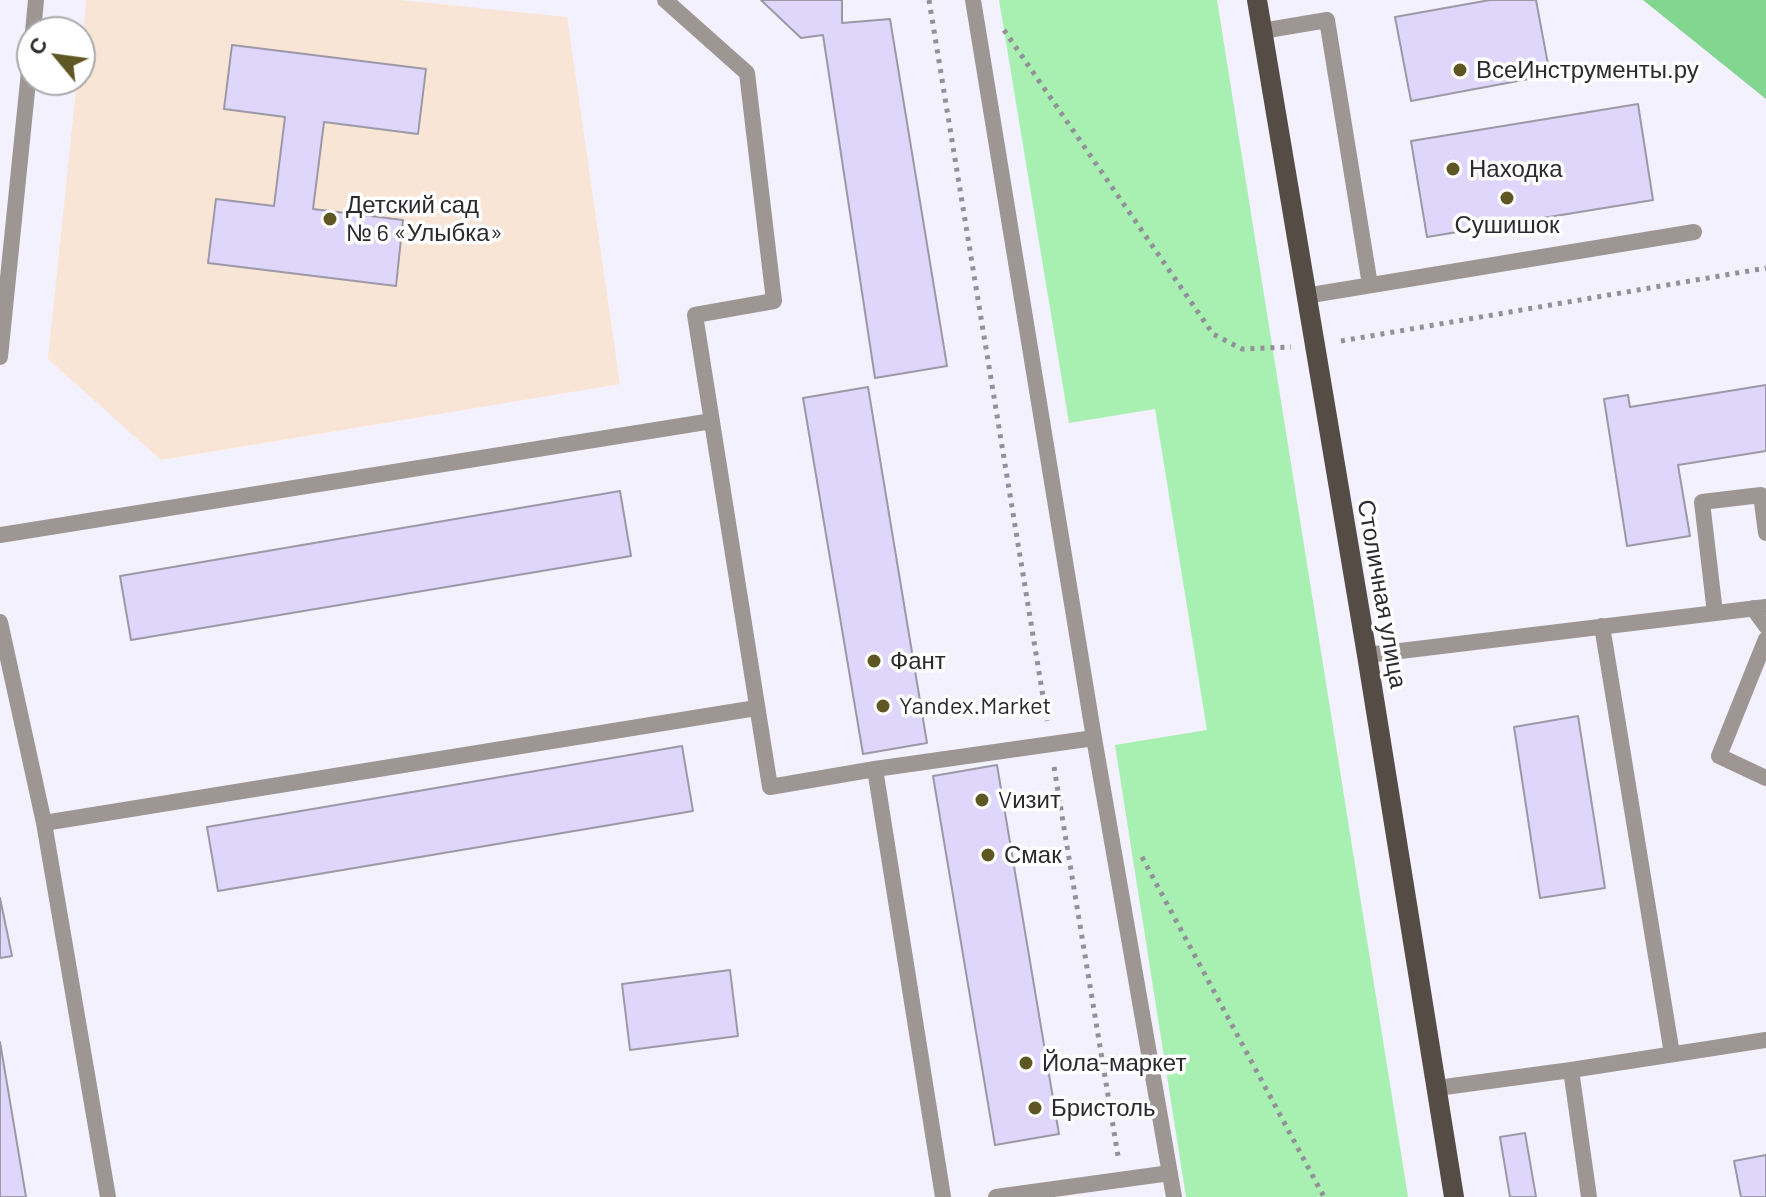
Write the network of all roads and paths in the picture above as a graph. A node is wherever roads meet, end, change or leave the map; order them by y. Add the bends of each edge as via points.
1 (665, 0) edge
2 (929, 0) edge
3 (973, 0) edge
4 (1257, 0) edge
5 (1262, 31) junction
6 (27, 96) edge
7 (1694, 232) dead end
8 (1370, 285) junction
9 (1305, 296) junction
10 (0, 357) edge
11 (712, 421) junction
12 (1766, 533) edge
13 (0, 535) edge
14 (1759, 607) edge
15 (1715, 613) junction
16 (0, 622) edge
17 (1602, 626) junction
18 (1766, 626) edge
19 (1766, 639) edge
20 (1367, 655) junction
21 (756, 708) junction
22 (1094, 738) junction
23 (1051, 744) junction
24 (875, 769) junction
25 (1766, 778) edge
26 (44, 823) junction
27 (1141, 856) dead end
28 (1766, 1040) edge
29 (1672, 1054) junction
30 (1571, 1070) junction
31 (1437, 1088) junction
32 (1170, 1173) junction
33 (1122, 1180) junction
34 (108, 1197) edge
35 (943, 1197) edge
36 (996, 1197) edge
37 (1174, 1197) edge
38 (1324, 1197) edge
39 (1454, 1197) edge
40 (1589, 1197) edge

1 - 11 lane via 747,73 774,301 695,315
2 - 23 path
3 - 22 lane
4 - 5 main road, Столичная улица
5 - 8 lane via 1327,20
5 - 9 main road, Столичная улица
6 - 10 lane
7 - 8 lane
8 - 9 lane
9 - 20 main road, Столичная улица
11 - 13 lane
11 - 21 lane
12 - 15 lane via 1761,495 1702,502
14 - 15 lane
14 - 18 lane
15 - 17 lane
16 - 26 lane
17 - 20 lane
17 - 29 lane
19 - 25 lane via 1719,756
20 - 31 main road, Столичная улица
21 - 24 lane via 770,787
21 - 26 lane
22 - 23 lane
22 - 32 lane
23 - 24 lane
23 - 33 path
24 - 35 lane
26 - 34 lane
27 - 38 path
28 - 29 lane
29 - 30 lane
30 - 31 lane
30 - 40 lane
31 - 39 main road, Столичная улица
32 - 33 lane
32 - 37 lane
33 - 36 lane

